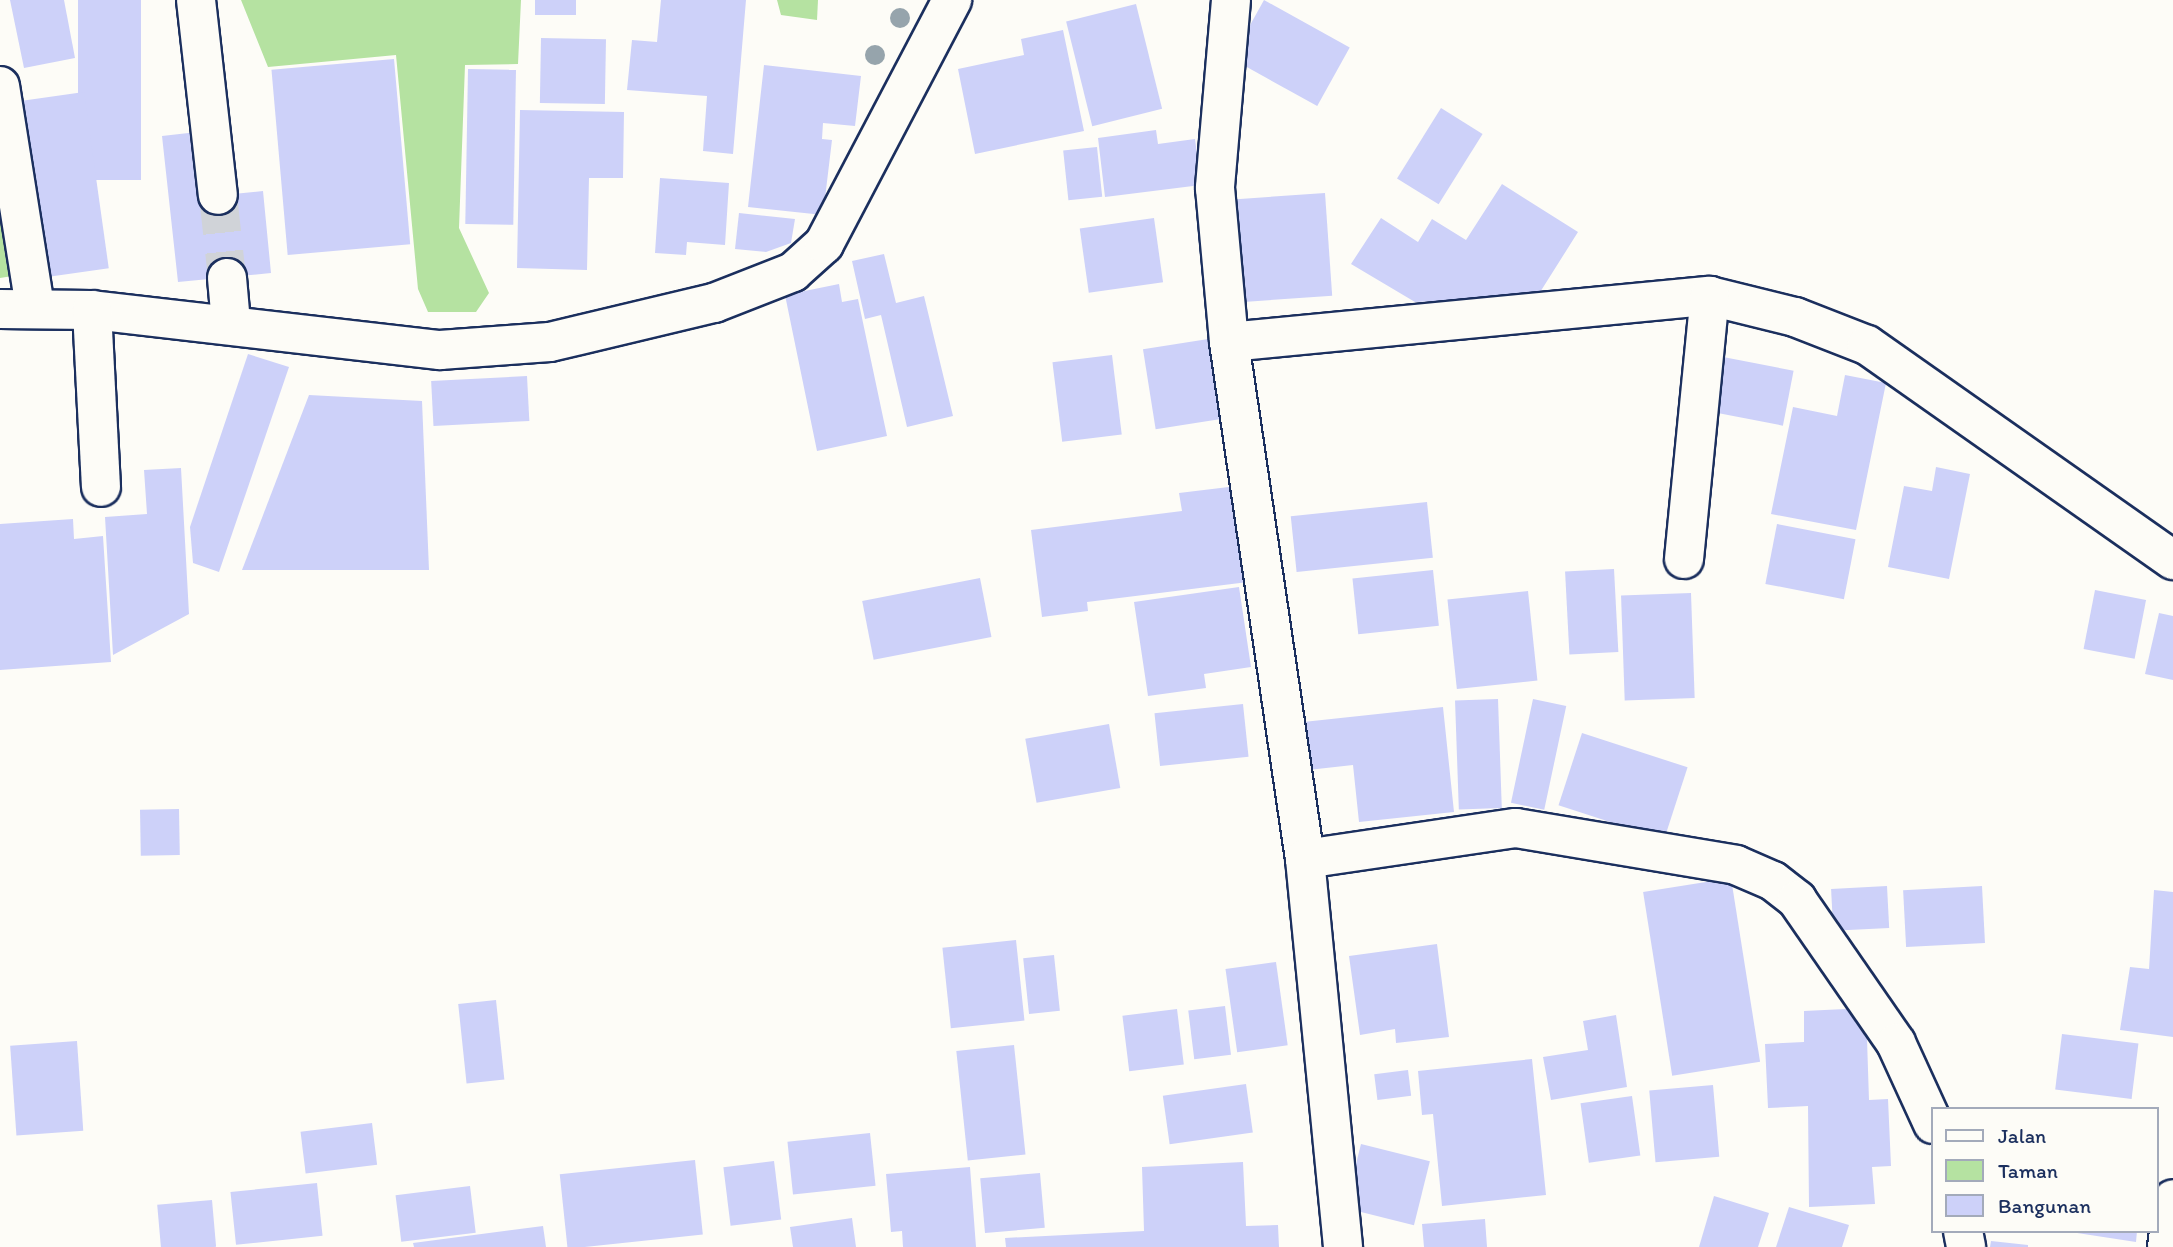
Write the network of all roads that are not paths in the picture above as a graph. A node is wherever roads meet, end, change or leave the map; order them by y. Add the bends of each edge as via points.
1 (196, 0) edge
2 (952, 0) edge
3 (1231, 0) edge
4 (0, 86) edge
5 (218, 195) tunnel mouth
6 (227, 278) tunnel mouth
7 (1710, 296) junction
8 (18, 308) edge
9 (92, 310) junction
10 (231, 323) junction
11 (1229, 342) junction
12 (102, 486) dead end
13 (1684, 559) dead end
14 (2173, 560) edge
15 (1305, 859) junction
16 (1932, 1122) edge
17 (2173, 1199) edge
18 (1343, 1247) edge
19 (2167, 1247) edge

1 - 5 street
2 - 10 street via 824,244 793,272 714,303 550,342 440,350 327,342
3 - 11 street via 1215,188
4 - 8 street
6 - 10 street
7 - 11 street
7 - 13 street
7 - 14 street via 1795,317 1867,345
8 - 9 street
9 - 10 street
9 - 12 street
11 - 15 street
15 - 16 street via 1516,828 1736,865 1760,875 1797,900 1896,1043
15 - 18 street
17 - 19 street

